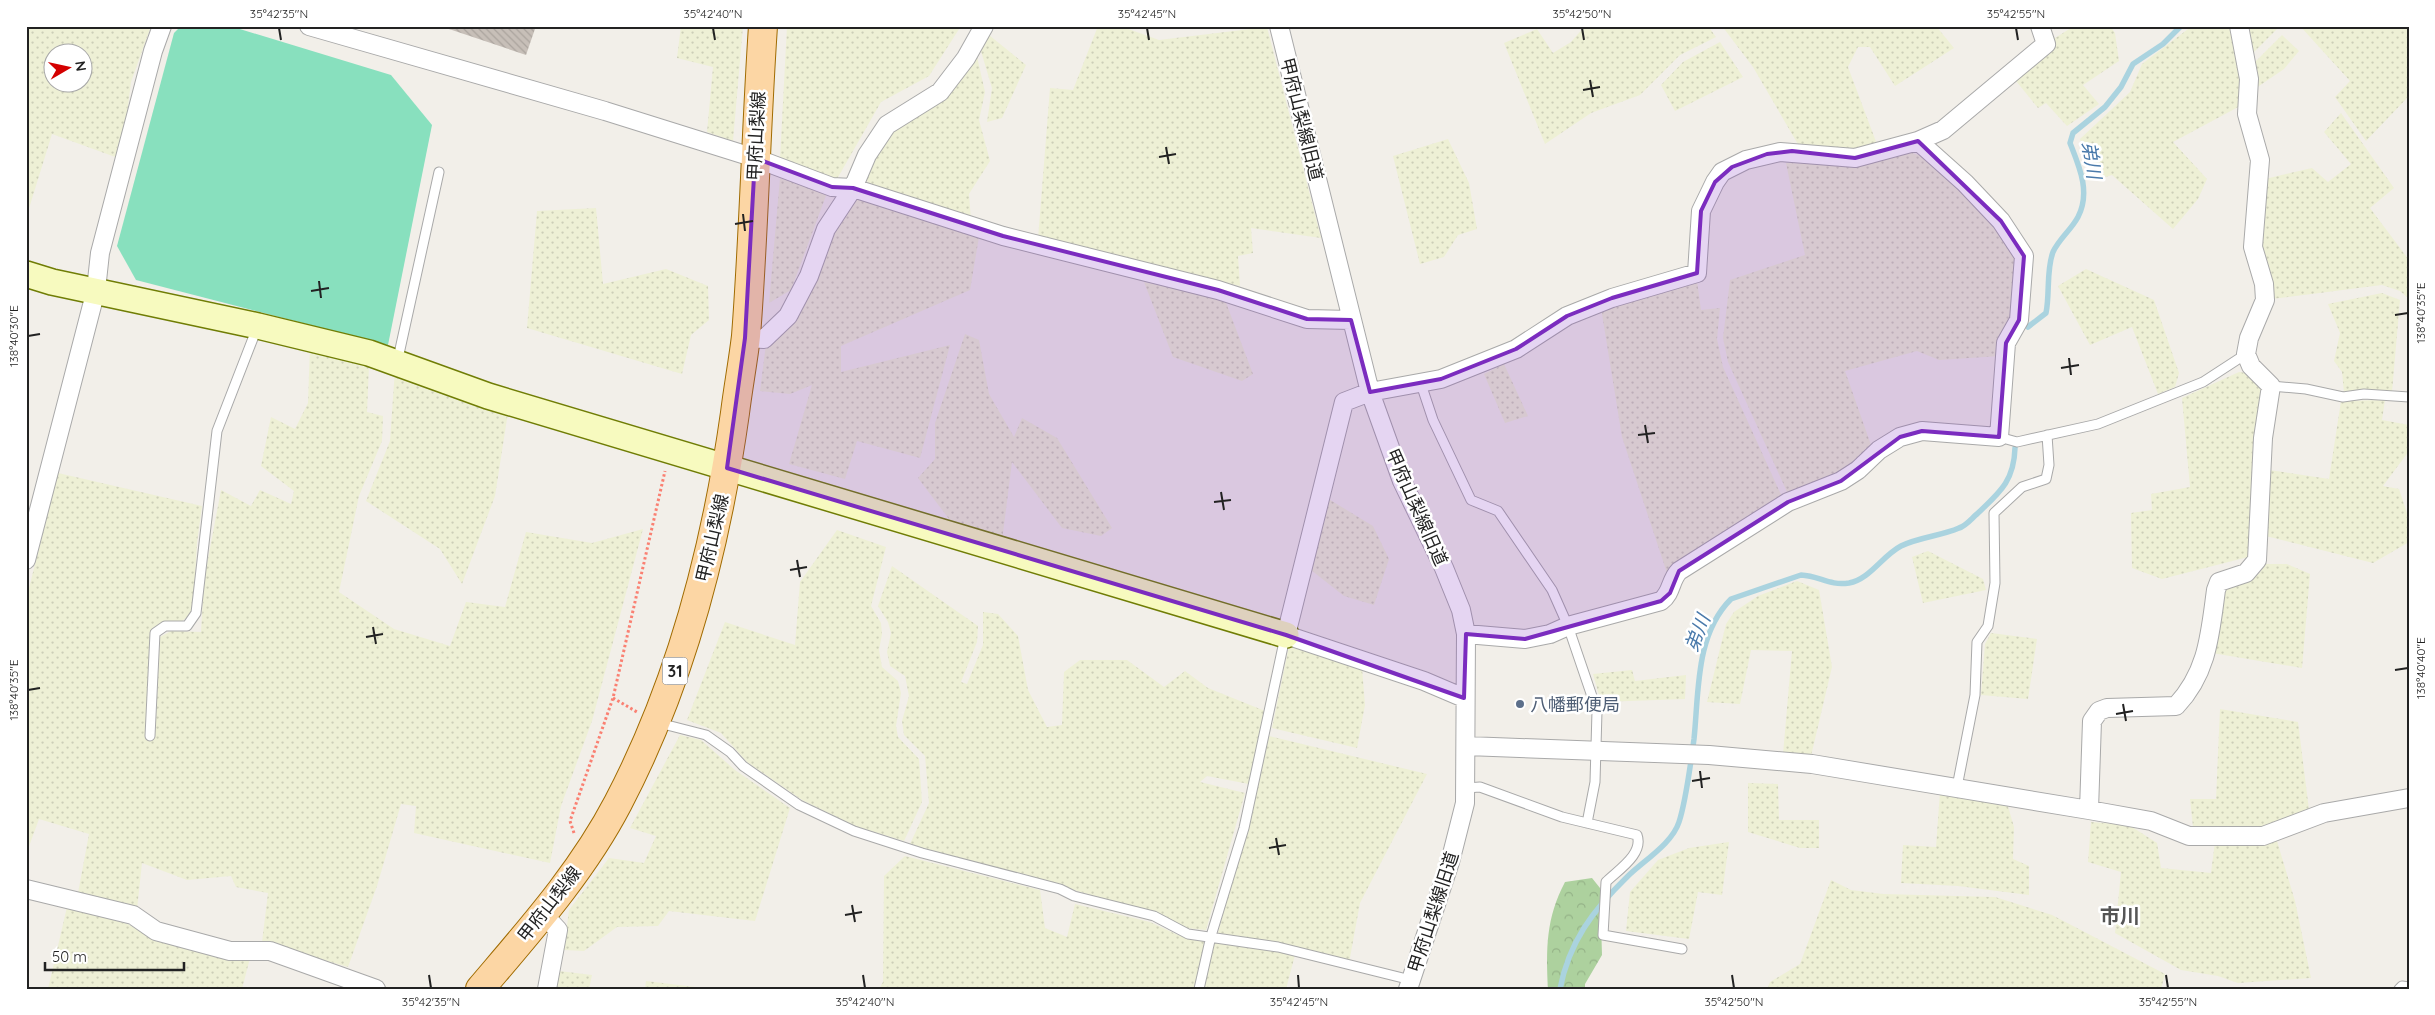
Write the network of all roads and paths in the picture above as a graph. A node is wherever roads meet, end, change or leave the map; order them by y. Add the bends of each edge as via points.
1 (162, 26) edge
2 (309, 26) edge
3 (762, 26) edge
4 (984, 26) edge
5 (1279, 26) edge
6 (2040, 26) edge
7 (2239, 26) edge
8 (341, 30) edge
9 (1918, 142) junction
10 (755, 158) junction
11 (439, 172) dead end
12 (853, 188) junction
13 (26, 274) edge
14 (96, 290) junction
15 (1351, 320) junction
16 (258, 326) junction
17 (746, 338) junction
18 (2246, 354) junction
19 (397, 363) junction
20 (1421, 384) junction
21 (2271, 386) junction
22 (1370, 392) junction
23 (2409, 397) edge
24 (2047, 435) junction
25 (1999, 436) junction
26 (672, 449) junction
27 (727, 468) junction
28 (26, 560) edge
29 (1568, 626) junction
30 (1466, 634) junction
31 (1286, 635) junction
32 (1464, 698) junction
33 (656, 723) junction
34 (150, 736) dead end
35 (1467, 746) junction
36 (1597, 751) junction
37 (1957, 787) junction
38 (1466, 788) junction
39 (2409, 798) edge
40 (2089, 810) junction
41 (1587, 823) junction
42 (584, 859) junction
43 (26, 889) edge
44 (544, 915) junction
45 (1211, 936) junction
46 (1682, 949) dead end
47 (1409, 985) edge
48 (2409, 987) edge
49 (376, 989) edge
50 (480, 989) edge
51 (546, 989) edge
52 (1200, 989) edge
53 (2399, 989) edge

1 - 14 street via 100,253
2 - 8 street
3 - 10 main road, 甲府山梨線 / 31
4 - 12 street via 966,58 940,92 887,125 867,155
5 - 15 street, 甲府山梨線旧道
6 - 9 street via 2046,44 1943,130
7 - 18 street via 2249,79 2247,114 2260,160 2253,247 2264,284 2265,300
8 - 10 street
9 - 20 street via 1855,158 1780,152 1732,167 1722,172 1715,182 1701,212 1697,273 1612,298 1567,316 1516,349
9 - 25 street via 1965,183 2001,221 2024,256 2019,320 2006,343
10 - 12 street via 832,187
10 - 17 main road, 甲府山梨線 / 31
11 - 19 lane
12 - 15 street via 1003,236 1218,290 1307,319
12 - 17 street via 826,229 788,316 764,338
13 - 14 street
14 - 16 street
14 - 28 street
15 - 22 street, 甲府山梨線旧道
16 - 19 street via 370,353
16 - 34 lane via 217,431 196,613 187,626 165,626 155,633
17 - 27 main road, 甲府山梨線 / 31
18 - 21 street via 2251,366
18 - 24 lane via 2203,382 2098,424
19 - 26 street via 488,396
20 - 22 street
20 - 29 lane via 1433,420 1471,500 1498,510 1552,590
21 - 23 lane via 2343,397 2364,394
21 - 40 street via 2265,416 2257,560 2246,573 2219,582 2207,653 2188,694 2176,706 2107,708 2099,711 2092,721
22 - 30 street, 甲府山梨線旧道 via 1402,480 1461,610
22 - 31 street via 1344,402
24 - 25 lane via 2017,442
24 - 37 lane via 2049,465 2046,479 2022,487 1994,513 1995,583 1988,626 1977,642 1975,695
25 - 29 street via 1922,431 1900,437 1841,482 1788,502 1679,571 1670,593 1661,600
26 - 27 street
26 - 42 path via 661,482 613,698 570,821
27 - 31 street
27 - 33 main road, 甲府山梨線 / 31 via 698,599
29 - 30 street via 1525,639
29 - 36 lane via 1597,711
30 - 32 street, 甲府山梨線旧道
31 - 32 street
31 - 45 lane via 1244,828
32 - 35 street, 甲府山梨線旧道
33 - 42 main road, 甲府山梨線 / 31 via 618,803
33 - 45 lane via 706,735 743,766 799,805 854,831 922,853 1154,916 1188,934
35 - 36 street
35 - 38 street, 甲府山梨線旧道
36 - 37 street via 1709,755 1812,764
36 - 41 lane
37 - 40 street
38 - 41 lane via 1480,787 1562,818
38 - 47 street, 甲府山梨線旧道 via 1466,803 1450,862
39 - 40 street via 2324,813 2263,836 2189,836 2150,822
41 - 46 lane via 1637,835 1639,840 1637,851 1606,882 1603,935
42 - 44 main road, 甲府山梨線 / 31
43 - 49 street via 132,915 156,931 230,951 270,951
44 - 50 main road, 甲府山梨線 / 31
44 - 51 street via 558,930
45 - 47 lane via 1278,947
45 - 52 lane
48 - 53 lane

